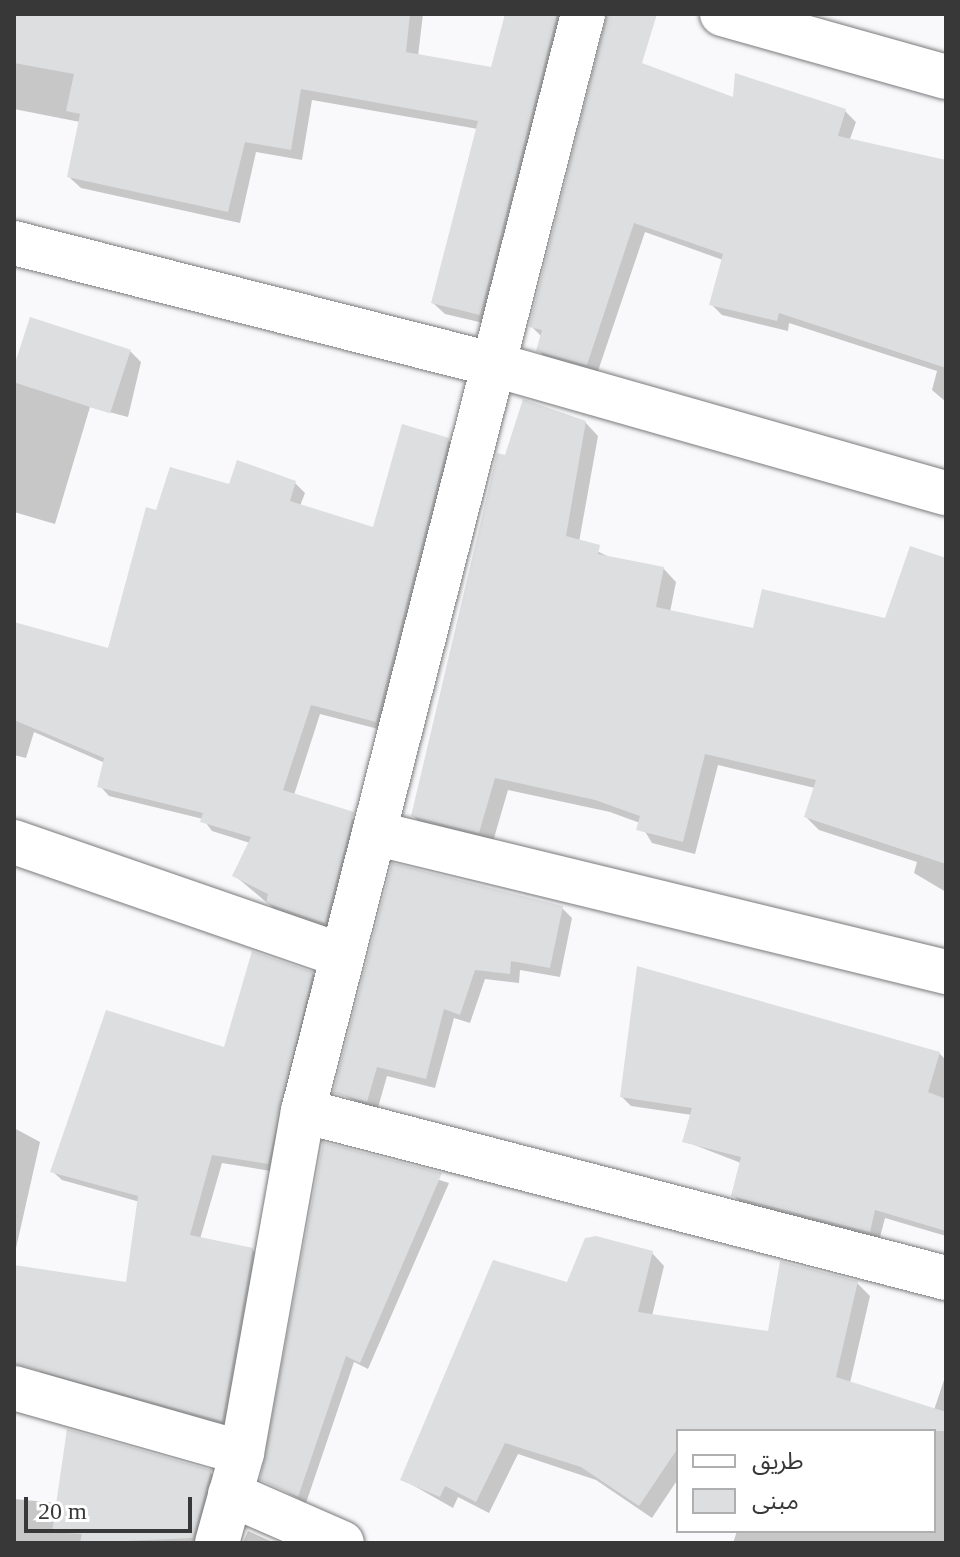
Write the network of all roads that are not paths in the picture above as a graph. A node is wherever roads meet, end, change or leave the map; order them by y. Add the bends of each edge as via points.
1 (583, 14) edge
2 (722, 14) edge
3 (946, 77) edge
4 (14, 243) edge
5 (499, 366) junction
6 (946, 493) edge
7 (374, 833) junction
8 (14, 842) edge
9 (341, 955) junction
10 (946, 972) edge
11 (303, 1111) junction
12 (946, 1278) edge
13 (14, 1388) edge
14 (242, 1453) junction
15 (230, 1494) junction
16 (217, 1543) edge
17 (342, 1543) edge

1 - 5 street
2 - 3 street
4 - 5 street
5 - 6 street
5 - 7 street
7 - 9 street
7 - 10 street
8 - 9 street
9 - 11 street
11 - 12 street
11 - 14 street
13 - 14 street
14 - 15 street
15 - 16 street
15 - 17 street

